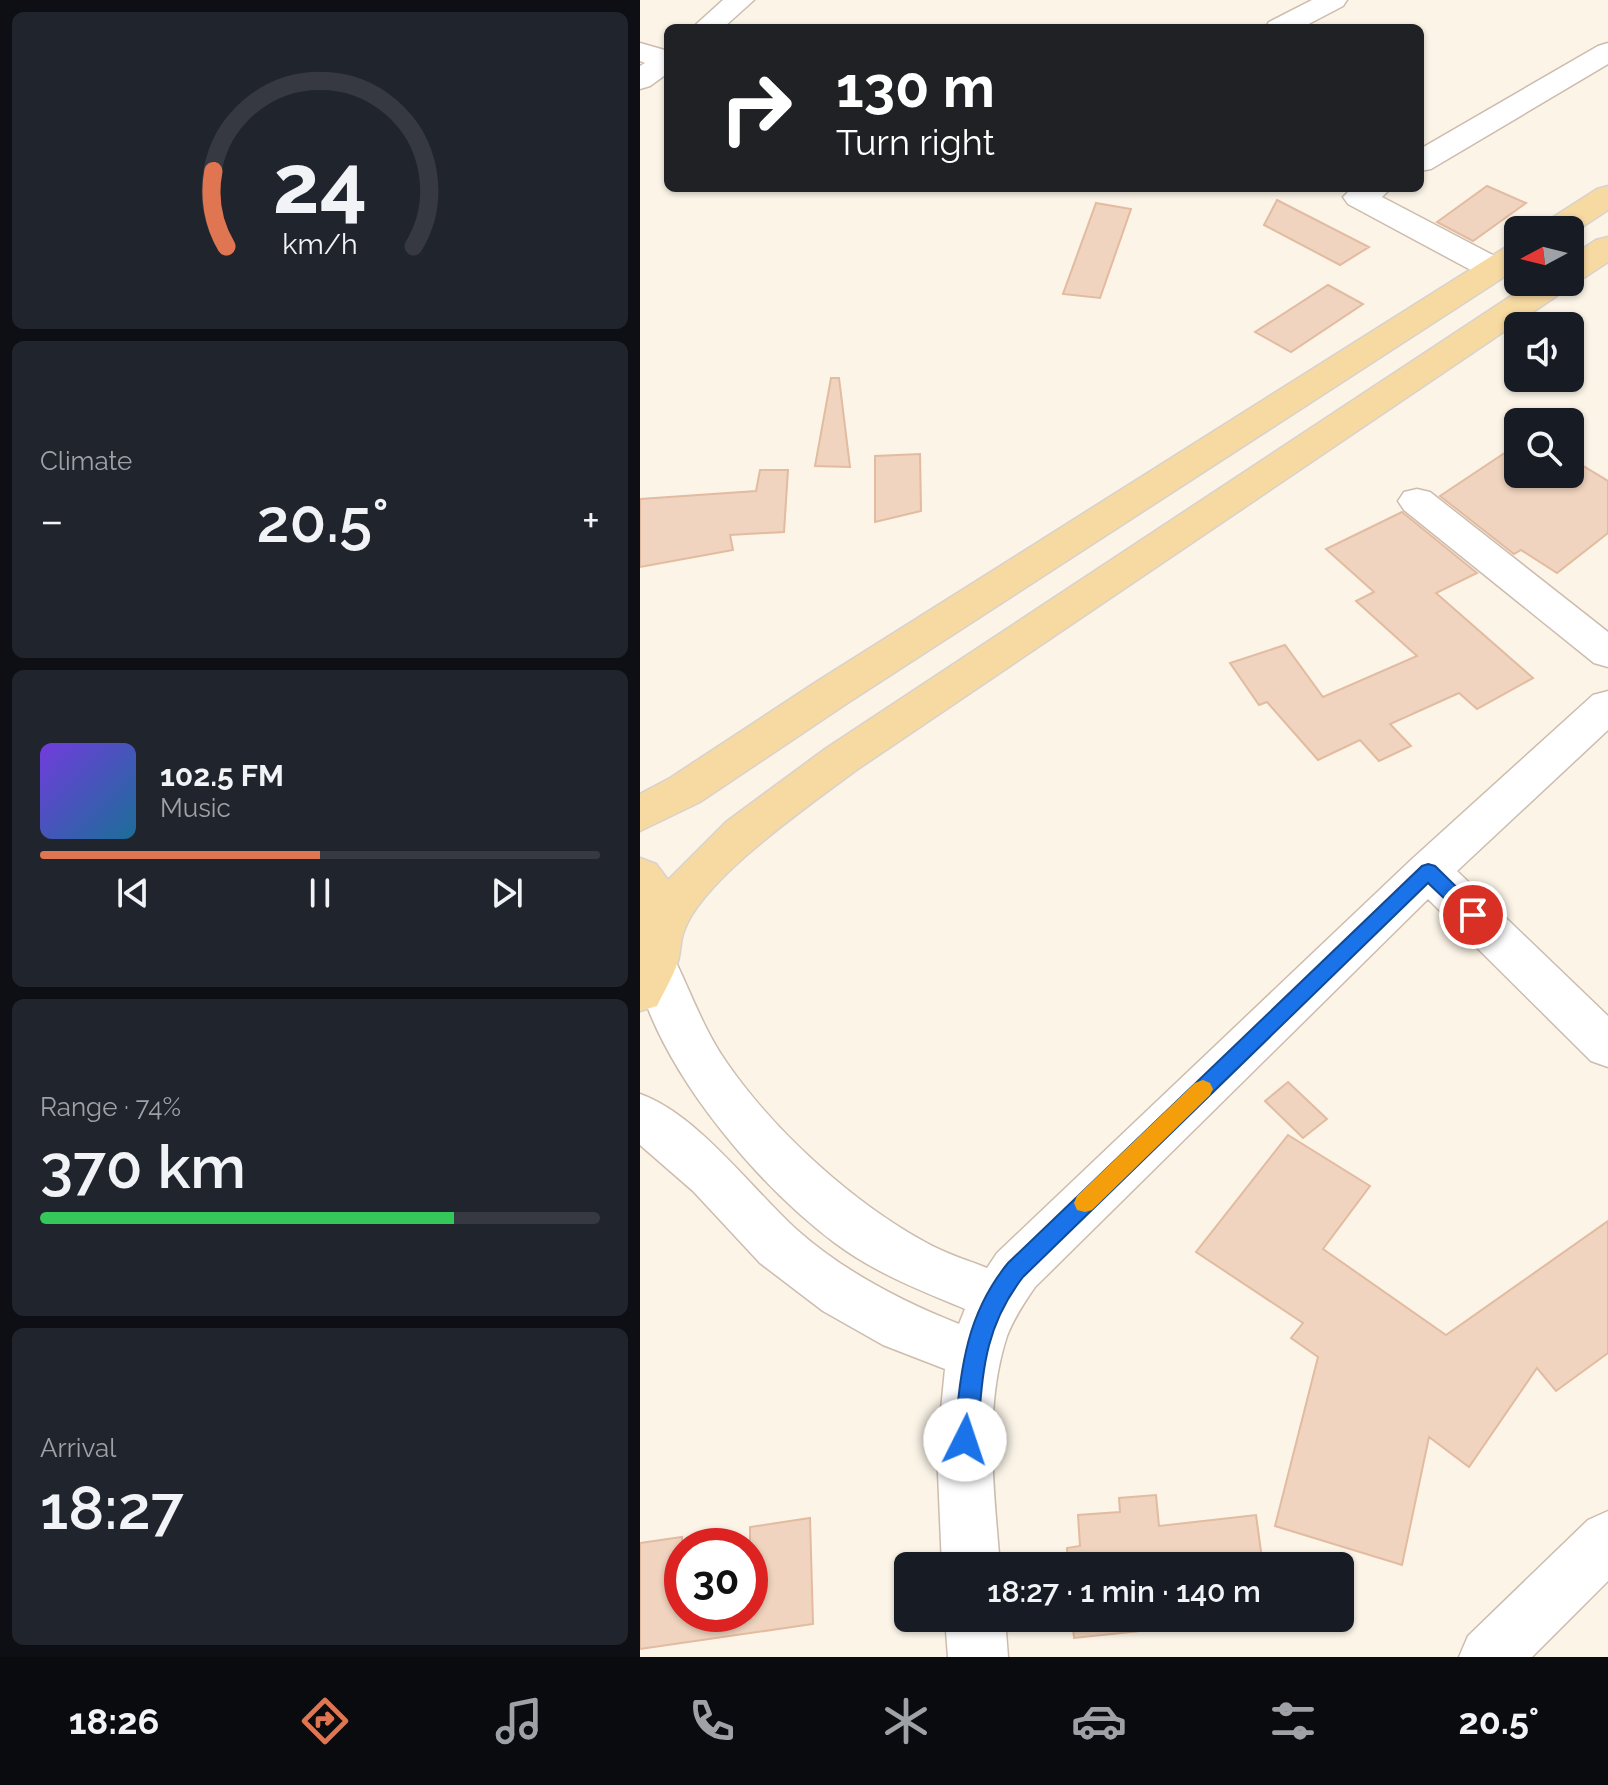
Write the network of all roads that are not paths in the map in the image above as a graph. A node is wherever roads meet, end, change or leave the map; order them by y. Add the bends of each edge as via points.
1 (740, 0) edge
2 (1333, 0) edge
3 (711, 24) edge
4 (1287, 24) edge
5 (1608, 52) edge
6 (658, 57) edge
7 (640, 80) edge
8 (1424, 160) edge
9 (1360, 192) edge
10 (1608, 196) edge
11 (1577, 216) edge
12 (1608, 247) edge
13 (1504, 261) edge
14 (1504, 263) edge
15 (1584, 263) edge
16 (1534, 296) edge
17 (1417, 501) dead end
18 (1608, 653) edge
19 (1608, 706) edge
20 (640, 814) edge
21 (1428, 871) junction
22 (640, 876) edge
23 (652, 962) edge
24 (1608, 1047) edge
25 (640, 1115) edge
26 (995, 1296) junction
27 (974, 1355) junction
28 (1608, 1540) edge
29 (970, 1552) edge
30 (976, 1632) edge
31 (978, 1657) edge
32 (1489, 1657) edge

1 - 3 street
2 - 4 street
5 - 8 street
6 - 7 street
9 - 13 street
10 - 11 main road
12 - 15 main road
14 - 20 main road
16 - 23 main road via 840,760 754,824 687,888
17 - 18 street
19 - 21 street
21 - 24 street
21 - 26 street
22 - 23 main road via 656,902
23 - 26 street via 710,1078 777,1158 853,1226 909,1261
25 - 27 street via 711,1175 778,1246 842,1294 902,1327
26 - 27 street
27 - 29 street via 964,1468
28 - 32 street
30 - 31 street

